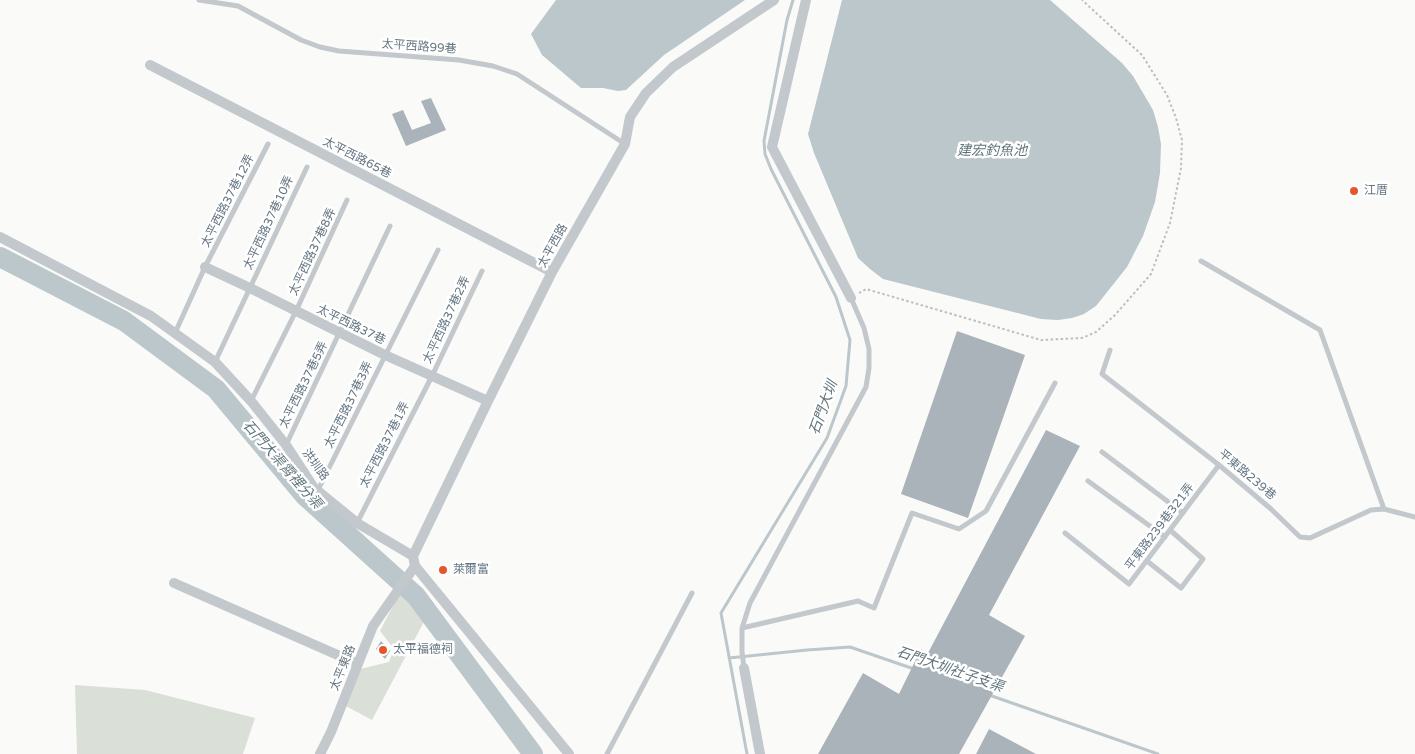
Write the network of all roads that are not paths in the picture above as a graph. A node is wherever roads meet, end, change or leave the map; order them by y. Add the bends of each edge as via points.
1 (199, 0) edge
2 (774, 0) edge
3 (806, 0) edge
4 (150, 65) dead end
5 (268, 144) dead end
6 (626, 144) junction
7 (307, 167) dead end
8 (348, 200) dead end
9 (390, 226) dead end
10 (0, 238) edge
11 (438, 250) dead end
12 (1201, 260) dead end
13 (205, 267) junction
14 (482, 272) dead end
15 (552, 272) junction
16 (250, 288) junction
17 (851, 298) joint
18 (296, 311) junction
19 (340, 333) junction
20 (175, 334) junction
21 (1110, 350) dead end
22 (385, 355) junction
23 (215, 362) junction
24 (432, 376) junction
25 (1055, 383) dead end
26 (251, 401) junction
27 (488, 401) junction
28 (286, 445) junction
29 (1102, 452) dead end
30 (1219, 465) junction
31 (1088, 481) dead end
32 (318, 490) junction
33 (1384, 509) junction
34 (1183, 513) junction
35 (1415, 517) edge
36 (357, 523) junction
37 (1170, 530) junction
38 (1065, 533) dead end
39 (1164, 537) junction
40 (414, 561) junction
41 (1146, 561) junction
42 (174, 583) dead end
43 (692, 593) dead end
44 (742, 628) junction
45 (358, 664) junction
46 (744, 668) joint
47 (320, 754) edge
48 (570, 754) edge
49 (607, 754) edge
50 (760, 754) edge

1 - 6 lane, 太平西路99巷 via 238,6 301,40 339,52 459,60 517,74
2 - 6 street, 太平西路 via 673,68 646,93 630,117
3 - 17 street via 772,147
4 - 15 street, 太平西路65巷
5 - 13 lane, 太平西路37巷12弄
6 - 15 street, 太平西路
7 - 16 lane, 太平西路37巷10弄
8 - 18 lane, 太平西路37巷8弄
9 - 19 lane, 太平西路37巷5弄
10 - 20 street, 洪圳路 via 151,316
11 - 22 lane, 太平西路37巷3弄
12 - 33 lane via 1320,330
13 - 16 street, 太平西路37巷
13 - 20 lane, 太平西路37巷12弄
14 - 24 lane, 太平西路37巷2弄
15 - 27 street, 太平西路
16 - 18 street, 太平西路37巷
16 - 23 lane, 太平西路37巷10弄
17 - 44 lane via 869,349 866,387 750,603
18 - 19 street, 太平西路37巷
18 - 26 lane, 太平西路37巷8弄
19 - 22 street, 太平西路37巷
19 - 28 lane, 太平西路37巷5弄
20 - 23 street, 洪圳路
21 - 30 lane, 平東路239巷 via 1102,374
22 - 24 street, 太平西路37巷
22 - 32 lane, 太平西路37巷3弄
23 - 26 street, 洪圳路
24 - 27 street, 太平西路37巷
24 - 36 lane, 太平西路37巷1弄
25 - 44 lane via 986,511 959,528 912,513 874,608 858,601
26 - 28 street, 洪圳路
27 - 40 street, 太平西路
28 - 32 street, 洪圳路
29 - 34 lane
30 - 33 lane, 平東路239巷 via 1300,537 1310,538 1371,510
30 - 34 lane, 平東路239巷321弄
31 - 39 lane
32 - 36 street, 洪圳路
33 - 35 lane, 平東路239巷
34 - 37 lane, 平東路239巷321弄
36 - 40 street, 洪圳路
37 - 39 lane, 平東路239巷321弄
37 - 41 lane via 1203,559 1181,588
38 - 41 lane, 平東路239巷321弄 via 1130,584
39 - 41 lane, 平東路239巷321弄
40 - 45 street, 太平東路 via 407,578 373,626
40 - 48 street, 洪圳路
42 - 45 street
43 - 49 lane
44 - 46 lane
45 - 47 street, 太平東路
46 - 50 street

